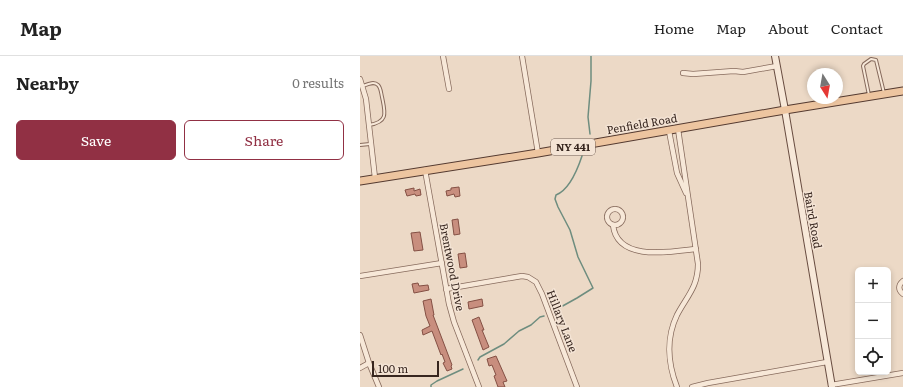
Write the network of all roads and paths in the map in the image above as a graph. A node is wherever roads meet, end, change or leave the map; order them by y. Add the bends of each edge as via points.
1 (443, 56) edge
2 (522, 56) edge
3 (775, 56) edge
4 (777, 66) junction
5 (682, 73) dead end
6 (360, 80) edge
7 (363, 86) junction
8 (449, 89) dead end
9 (903, 91) edge
10 (884, 94) junction
11 (869, 97) junction
12 (785, 110) junction
13 (369, 125) junction
14 (678, 129) junction
15 (669, 130) junction
16 (371, 144) junction
17 (360, 146) edge
18 (538, 153) junction
19 (425, 170) junction
20 (375, 178) junction
21 (360, 181) edge
22 (688, 196) junction
23 (613, 224) dead end
24 (696, 249) junction
25 (442, 263) junction
26 (360, 276) edge
27 (903, 281) edge
28 (446, 289) junction
29 (903, 294) edge
30 (360, 334) edge
31 (827, 362) junction
32 (369, 363) junction
33 (360, 368) edge
34 (903, 373) edge
35 (831, 386) edge
36 (379, 387) edge
37 (479, 387) edge
38 (577, 387) edge
39 (677, 387) edge
40 (692, 387) edge

1 - 8 street
2 - 18 street
3 - 4 street, Baird Road
4 - 5 street via 743,72
4 - 12 street, Baird Road
6 - 7 street
7 - 13 street
7 - 13 lane via 378,84 385,113 381,121
9 - 10 main road, Penfield Road / NY 441
10 - 11 main road, Penfield Road / NY 441
10 - 11 lane via 876,60 871,59 863,66
11 - 12 main road, Penfield Road / NY 441
12 - 14 main road, Penfield Road / NY 441
12 - 31 street, Baird Road
13 - 16 street
14 - 15 main road, Penfield Road / NY 441
14 - 22 street
15 - 18 main road, Penfield Road / NY 441
15 - 22 street via 676,174
16 - 17 lane
16 - 20 street
18 - 19 main road, Penfield Road / NY 441
19 - 20 main road, Penfield Road / NY 441
19 - 25 street, Brentwood Drive
20 - 21 main road, Penfield Road / NY 441
22 - 24 street
23 - 24 street via 617,238 626,247 645,252
24 - 39 street via 696,279 690,295 677,315 671,333 670,362
25 - 26 street
25 - 28 street, Brentwood Drive
27 - 29 street via 899,287
28 - 37 street, Brentwood Drive via 452,318
28 - 38 street, Hillary Lane via 516,276 533,279 542,294
30 - 32 street
31 - 35 street, Baird Road
31 - 40 street
32 - 33 street
32 - 36 street
34 - 35 street

